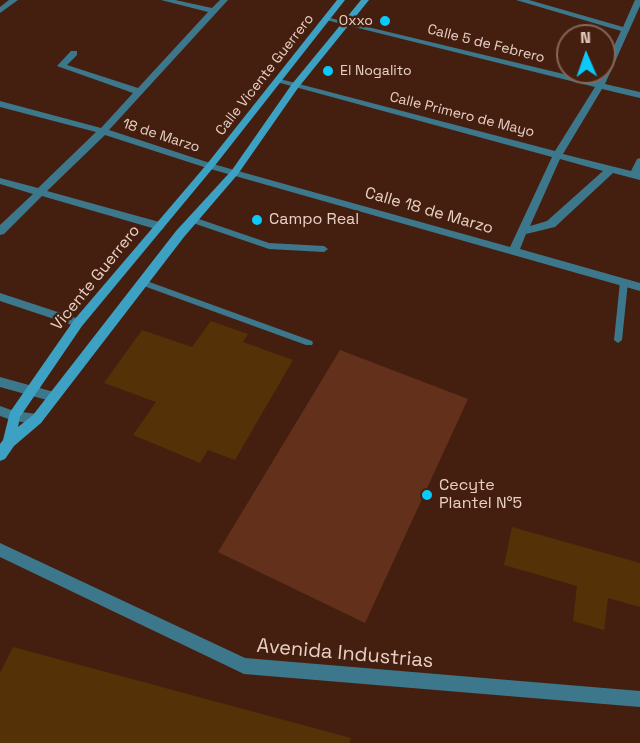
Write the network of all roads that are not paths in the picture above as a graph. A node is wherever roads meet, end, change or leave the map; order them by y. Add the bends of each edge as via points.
1 (14, 0) edge
2 (165, 0) edge
3 (224, 0) edge
4 (341, 0) edge
5 (365, 0) edge
6 (520, 0) edge
7 (639, 0) edge
8 (0, 11) edge
9 (213, 11) junction
10 (326, 19) junction
11 (347, 24) junction
12 (625, 30) junction
13 (74, 53) dead end
14 (277, 81) junction
15 (600, 85) junction
16 (295, 86) junction
17 (140, 92) junction
18 (640, 94) edge
19 (0, 104) edge
20 (103, 131) junction
21 (558, 154) junction
22 (640, 161) edge
23 (210, 166) junction
24 (610, 170) junction
25 (235, 172) junction
26 (637, 176) edge
27 (0, 181) edge
28 (36, 193) junction
29 (193, 220) junction
30 (159, 226) junction
31 (0, 231) edge
32 (522, 232) junction
33 (324, 249) dead end
34 (514, 250) junction
35 (624, 282) junction
36 (144, 283) junction
37 (640, 287) edge
38 (0, 297) edge
39 (78, 323) junction
40 (618, 340) dead end
41 (309, 343) dead end
42 (0, 382) edge
43 (29, 392) junction
44 (54, 397) junction
45 (0, 411) edge
46 (14, 416) junction
47 (38, 419) junction
48 (9, 442) junction
49 (0, 455) edge
50 (0, 550) edge
51 (640, 699) edge

1 - 8 street
2 - 9 street
3 - 9 street
4 - 10 street, Calle Vicente Guerrero
5 - 11 street, Calle Vicente Guerrero
6 - 12 street
7 - 12 street
9 - 17 street
10 - 11 street, Calle 5 de Febrero
10 - 14 street, Calle Vicente Guerrero
11 - 15 street, Calle 5 de Febrero
11 - 16 street, Calle Vicente Guerrero
12 - 15 street
13 - 17 street via 61,66
14 - 16 street, Calle Primero de Mayo
14 - 23 street, Calle Vicente Guerrero
15 - 18 street, Calle 5 de Febrero
15 - 21 street
16 - 21 street, Calle Primero de Mayo
16 - 25 street, Calle Vicente Guerrero
17 - 20 street
19 - 20 street, 18 de Marzo
20 - 23 street, 18 de Marzo
20 - 28 street
21 - 24 street, Calle Primero de Mayo
21 - 32 street
22 - 26 street
23 - 25 street, Calle 18 de Marzo
23 - 30 street, Vicente Guerrero
24 - 26 street, Calle Primero de Mayo
24 - 32 street via 551,224
25 - 29 street
25 - 34 street, Calle 18 de Marzo
27 - 28 street
28 - 30 street
28 - 31 street
29 - 33 lane via 269,246
29 - 36 street
30 - 39 street, Vicente Guerrero
32 - 34 street
34 - 35 street, Calle 18 de Marzo
35 - 37 street, Calle 18 de Marzo
35 - 40 lane
36 - 41 lane
36 - 44 street
38 - 39 street
39 - 43 street, Vicente Guerrero
42 - 43 street
43 - 44 street
43 - 46 street, Vicente Guerrero
44 - 47 street
45 - 46 street
46 - 47 street
46 - 48 street
47 - 48 street
48 - 49 street
50 - 51 street, Avenida Industrias via 244,666

